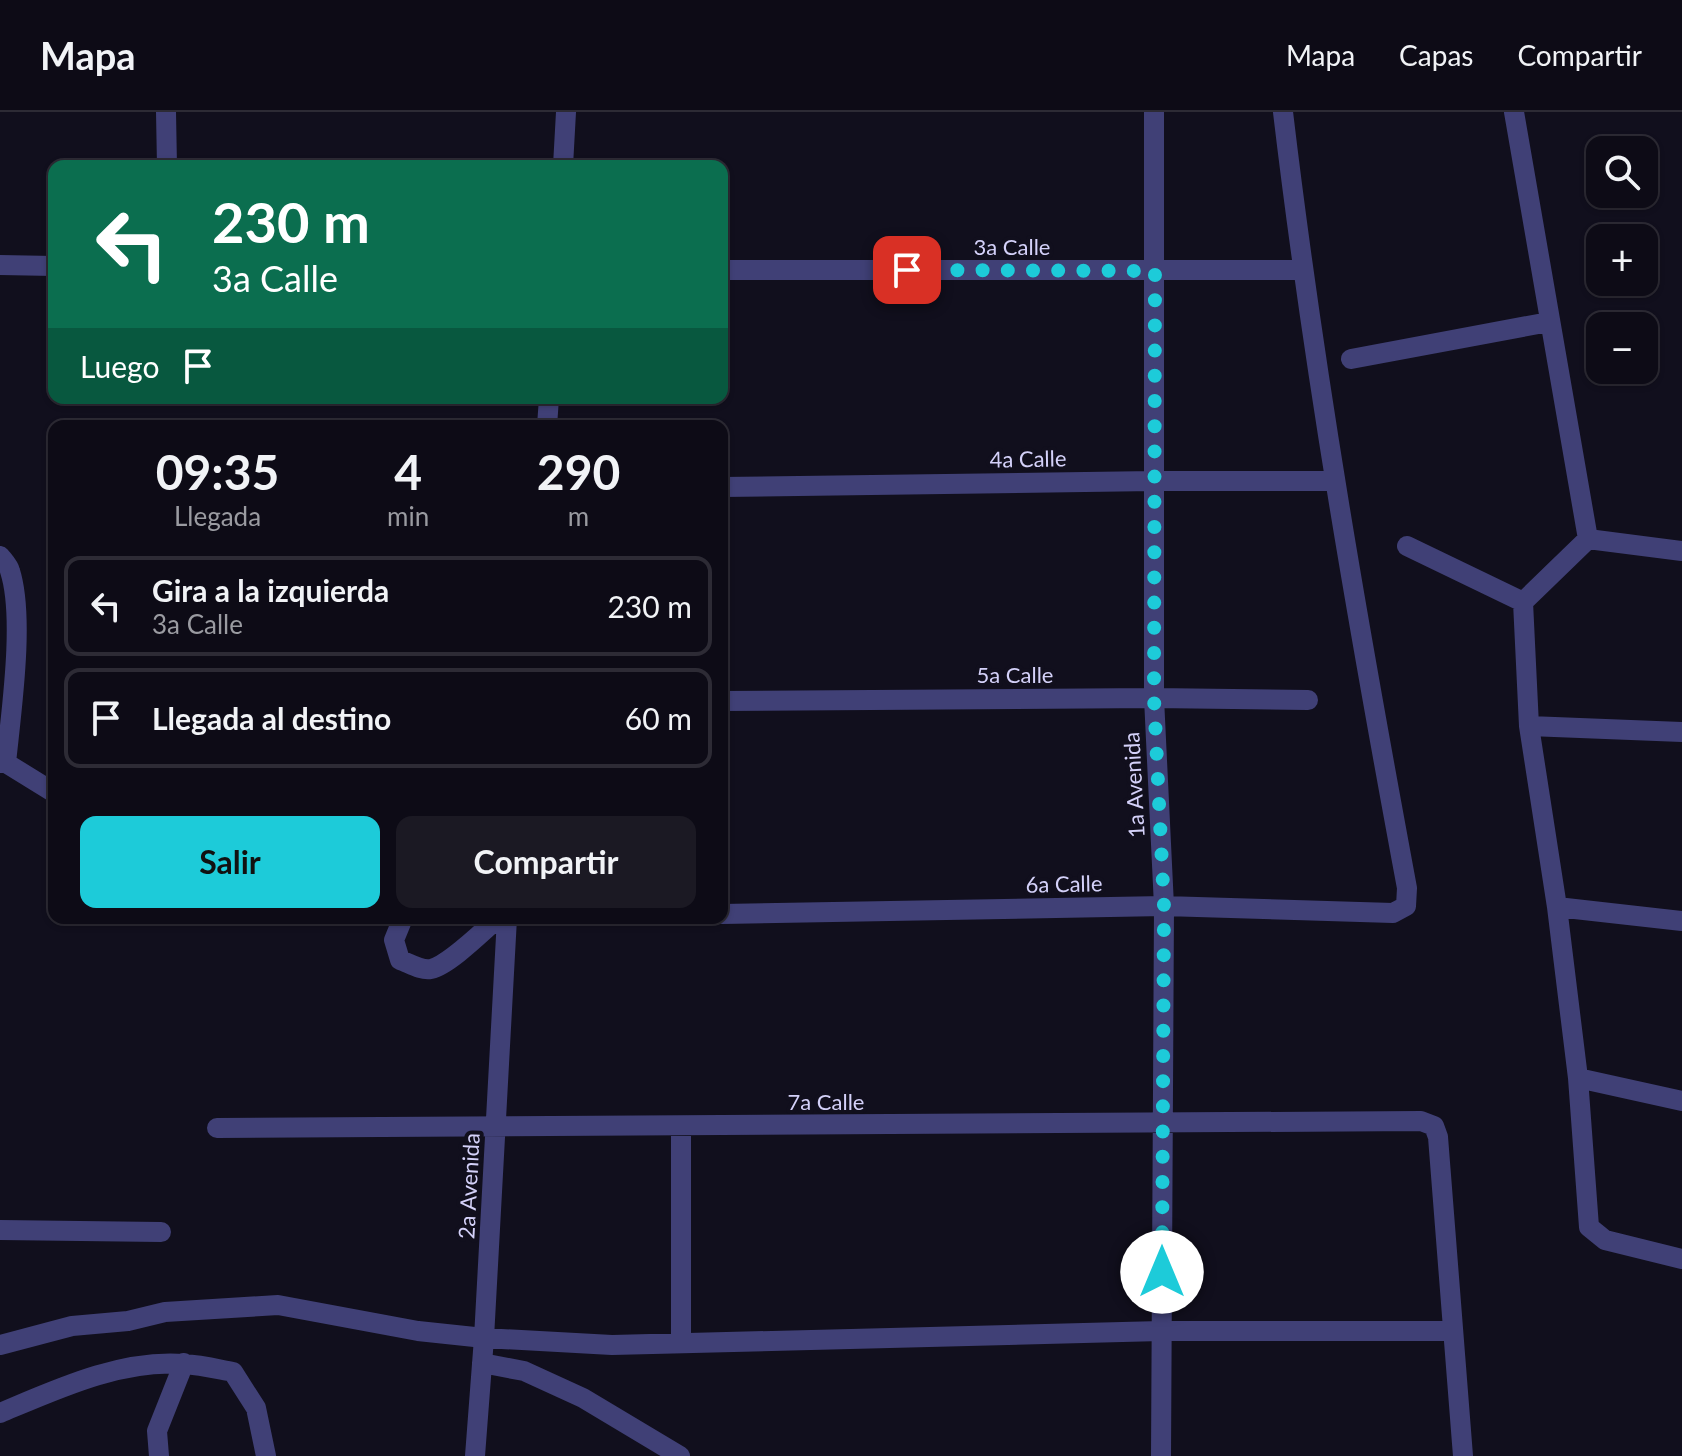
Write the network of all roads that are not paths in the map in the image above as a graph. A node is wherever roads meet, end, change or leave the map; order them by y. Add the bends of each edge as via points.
1 (166, 112) edge
2 (566, 112) edge
3 (1154, 112) edge
4 (1283, 112) edge
5 (1514, 112) edge
6 (167, 160) edge
7 (563, 160) edge
8 (0, 265) edge
9 (48, 266) edge
10 (728, 270) edge
11 (1302, 270) junction
12 (1155, 271) junction
13 (1549, 322) junction
14 (1351, 359) dead end
15 (1154, 481) junction
16 (1334, 481) junction
17 (728, 487) edge
18 (1588, 539) junction
19 (1407, 546) dead end
20 (1682, 551) edge
21 (0, 556) edge
22 (1523, 602) junction
23 (1154, 698) junction
24 (1308, 700) dead end
25 (728, 701) edge
26 (1529, 726) junction
27 (1682, 731) edge
28 (3, 763) edge
29 (48, 789) edge
30 (1164, 906) junction
31 (1557, 907) junction
32 (728, 914) edge
33 (1682, 921) edge
34 (401, 924) edge
35 (491, 924) edge
36 (507, 924) edge
37 (1578, 1078) junction
38 (1682, 1101) edge
39 (1163, 1123) junction
40 (497, 1127) junction
41 (681, 1127) junction
42 (217, 1128) dead end
43 (0, 1230) edge
44 (161, 1232) dead end
45 (1682, 1259) edge
46 (1161, 1331) junction
47 (1453, 1331) junction
48 (484, 1338) junction
49 (681, 1343) junction
50 (0, 1345) edge
51 (184, 1363) junction
52 (482, 1363) junction
53 (0, 1413) edge
54 (159, 1456) edge
55 (266, 1456) edge
56 (475, 1456) edge
57 (680, 1456) edge
58 (1161, 1456) edge
59 (1463, 1456) edge

1 - 6 street
2 - 7 street
3 - 12 street, 1a Avenida
4 - 11 street
5 - 13 street
8 - 9 street
10 - 12 street, 3a Calle
11 - 12 street, 3a Calle
11 - 16 street
12 - 15 street, 1a Avenida
13 - 14 street
13 - 18 street
15 - 16 street, 4a Calle
15 - 17 street, 4a Calle
15 - 23 street, 1a Avenida
16 - 30 street, 6a Calle via 1406,906 1393,913
18 - 20 street
18 - 22 street
19 - 22 street
21 - 28 street via 10,569 16,615
22 - 26 street
23 - 24 street, 5a Calle
23 - 25 street, 5a Calle
23 - 30 street, 1a Avenida
26 - 27 street
26 - 31 street
28 - 29 street
30 - 32 street, 6a Calle
30 - 39 street, 1a Avenida
31 - 33 street
31 - 37 street
34 - 35 street via 394,940 400,960 431,969
36 - 40 street, 2a Avenida
37 - 38 street
37 - 45 street via 1589,1227 1605,1240
39 - 41 street, 7a Calle
39 - 46 street, 1a Avenida
39 - 47 street, 7a Calle via 1421,1121 1434,1126
40 - 41 street, 7a Calle
40 - 42 street, 7a Calle
40 - 48 street, 2a Avenida
41 - 49 street
43 - 44 street
46 - 47 street
46 - 49 street
46 - 58 street, 1a Avenida
47 - 59 street
48 - 49 street
48 - 50 street via 278,1305 165,1312 72,1326
48 - 52 street, 2a Avenida
51 - 53 street via 147,1365 75,1381
51 - 54 street via 157,1431
51 - 55 street via 233,1372 256,1408
52 - 56 street, 2a Avenida
52 - 57 street via 524,1371 583,1398

